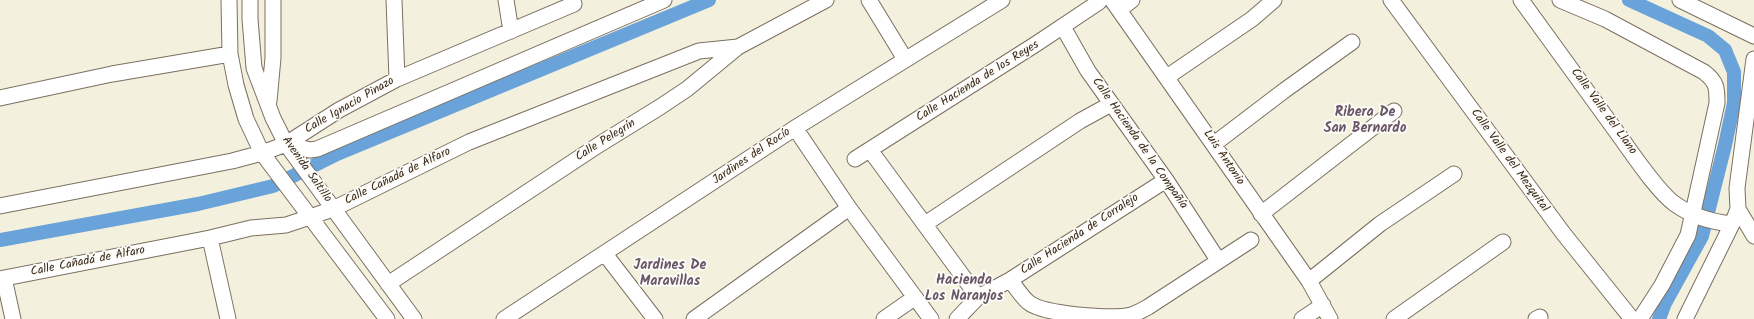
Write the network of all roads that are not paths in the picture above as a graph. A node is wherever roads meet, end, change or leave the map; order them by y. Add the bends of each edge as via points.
1 (228, 0) edge
2 (250, 0) edge
3 (273, 0) edge
4 (394, 0) edge
5 (506, 0) edge
6 (664, 0) edge
7 (826, 0) edge
8 (869, 0) edge
9 (1002, 0) edge
10 (1132, 0) edge
11 (1273, 0) edge
12 (1391, 0) edge
13 (1521, 0) edge
14 (1560, 0) edge
15 (1680, 0) edge
16 (574, 4) dead end
17 (1110, 4) edge
18 (1063, 27) junction
19 (511, 31) junction
20 (1754, 36) edge
21 (1352, 42) dead end
22 (738, 47) junction
23 (230, 54) junction
24 (905, 58) junction
25 (1754, 59) edge
26 (1167, 77) junction
27 (397, 79) junction
28 (0, 98) edge
29 (1110, 104) junction
30 (269, 107) junction
31 (1394, 111) dead end
32 (795, 128) junction
33 (286, 144) junction
34 (1214, 144) junction
35 (1748, 148) edge
36 (870, 150) junction
37 (262, 153) junction
38 (855, 159) dead end
39 (1454, 174) dead end
40 (1166, 180) junction
41 (330, 205) junction
42 (0, 206) edge
43 (848, 208) junction
44 (1738, 209) junction
45 (306, 212) junction
46 (1261, 214) junction
47 (1693, 216) junction
48 (925, 224) junction
49 (1732, 224) junction
50 (1754, 236) edge
51 (210, 238) junction
52 (1250, 240) dead end
53 (1503, 242) dead end
54 (606, 254) junction
55 (1218, 260) junction
56 (2, 278) edge
57 (1010, 280) junction
58 (1309, 281) junction
59 (388, 284) junction
60 (978, 297) junction
61 (914, 298) junction
62 (1323, 305) junction
63 (383, 318) edge
64 (13, 319) edge
65 (228, 319) edge
66 (414, 319) edge
67 (504, 319) edge
68 (655, 319) edge
69 (694, 319) edge
70 (884, 319) edge
71 (931, 319) edge
72 (957, 319) edge
73 (1302, 319) edge
74 (1330, 319) edge
75 (1394, 319) edge
76 (1632, 319) edge
77 (1640, 319) edge
78 (1686, 319) edge

1 - 23 street, Avenida Saltillo
2 - 30 street, Avenida Saltillo via 254,68
3 - 30 street via 273,58
4 - 27 street
5 - 19 street
6 - 33 street via 317,149 310,150
7 - 22 street, Calle Pelegrín
8 - 24 street
9 - 24 street, Jardines del Rocío
10 - 17 street, Calle Hacienda de los Reyes
11 - 26 street via 1252,19
12 - 76 street, Calle Valle del Mezquital via 1563,233
13 - 47 street, Calle Valle del Llano via 1654,182 1674,203
14 - 47 street via 1605,19 1713,79 1717,89 1716,103
15 - 20 street
16 - 19 street, Calle Ignacio Pinazo
17 - 18 street, Calle Hacienda de los Reyes
17 - 26 street, Luis Antonio
18 - 29 street, Calle Hacienda de la Compañía via 1088,72
18 - 36 street, Calle Hacienda de los Reyes
19 - 27 street, Calle Ignacio Pinazo
21 - 34 street
22 - 41 street, Calle Cañadá de Alfaro via 699,51 470,142
22 - 59 street, Calle Pelegrín via 687,89
23 - 28 street via 112,74
23 - 37 street, Avenida Saltillo via 246,119
24 - 32 street, Jardines del Rocío
25 - 35 street
26 - 34 street, Luis Antonio
27 - 33 street, Calle Ignacio Pinazo via 339,110
29 - 40 street, Calle Hacienda de la Compañía
29 - 48 street via 1080,121
30 - 33 street, Avenida Saltillo
31 - 46 street
32 - 43 street
32 - 54 street, Jardines del Rocío
33 - 37 street, Calle Ignacio Pinazo
33 - 41 street, Avenida Saltillo
34 - 46 street, Luis Antonio
35 - 44 street via 1737,188
36 - 38 street, Calle Hacienda de los Reyes
36 - 48 street
37 - 42 street, Calle Ignacio Pinazo
37 - 45 street, Avenida Saltillo
39 - 58 street via 1380,224
40 - 55 street, Calle Hacienda de la Compañía
40 - 57 street, Calle Hacienda de Corralejo
41 - 45 street, Calle Cañadá de Alfaro
41 - 59 street, Avenida Saltillo
43 - 61 street
43 - 69 street
44 - 49 street
44 - 50 street
45 - 51 street, Calle Cañadá de Alfaro via 286,225 251,228
45 - 63 street, Avenida Saltillo
46 - 58 street, Luis Antonio
47 - 49 street, Calle Valle del Llano via 1711,222
47 - 77 street via 1688,235 1662,285
48 - 60 street
49 - 78 street
51 - 56 street, Calle Cañadá de Alfaro
51 - 65 street
52 - 55 street
53 - 75 street
54 - 67 street, Jardines del Rocío
54 - 68 street
55 - 57 street via 1148,307 1132,315 1122,316 1075,314 1042,309 1028,302
56 - 64 street
57 - 60 street, Calle Hacienda de Corralejo
58 - 62 street, Luis Antonio
59 - 66 street, Avenida Saltillo
60 - 72 street, Calle Hacienda de Corralejo
61 - 70 street
61 - 71 street
62 - 73 street
62 - 74 street, Luis Antonio

